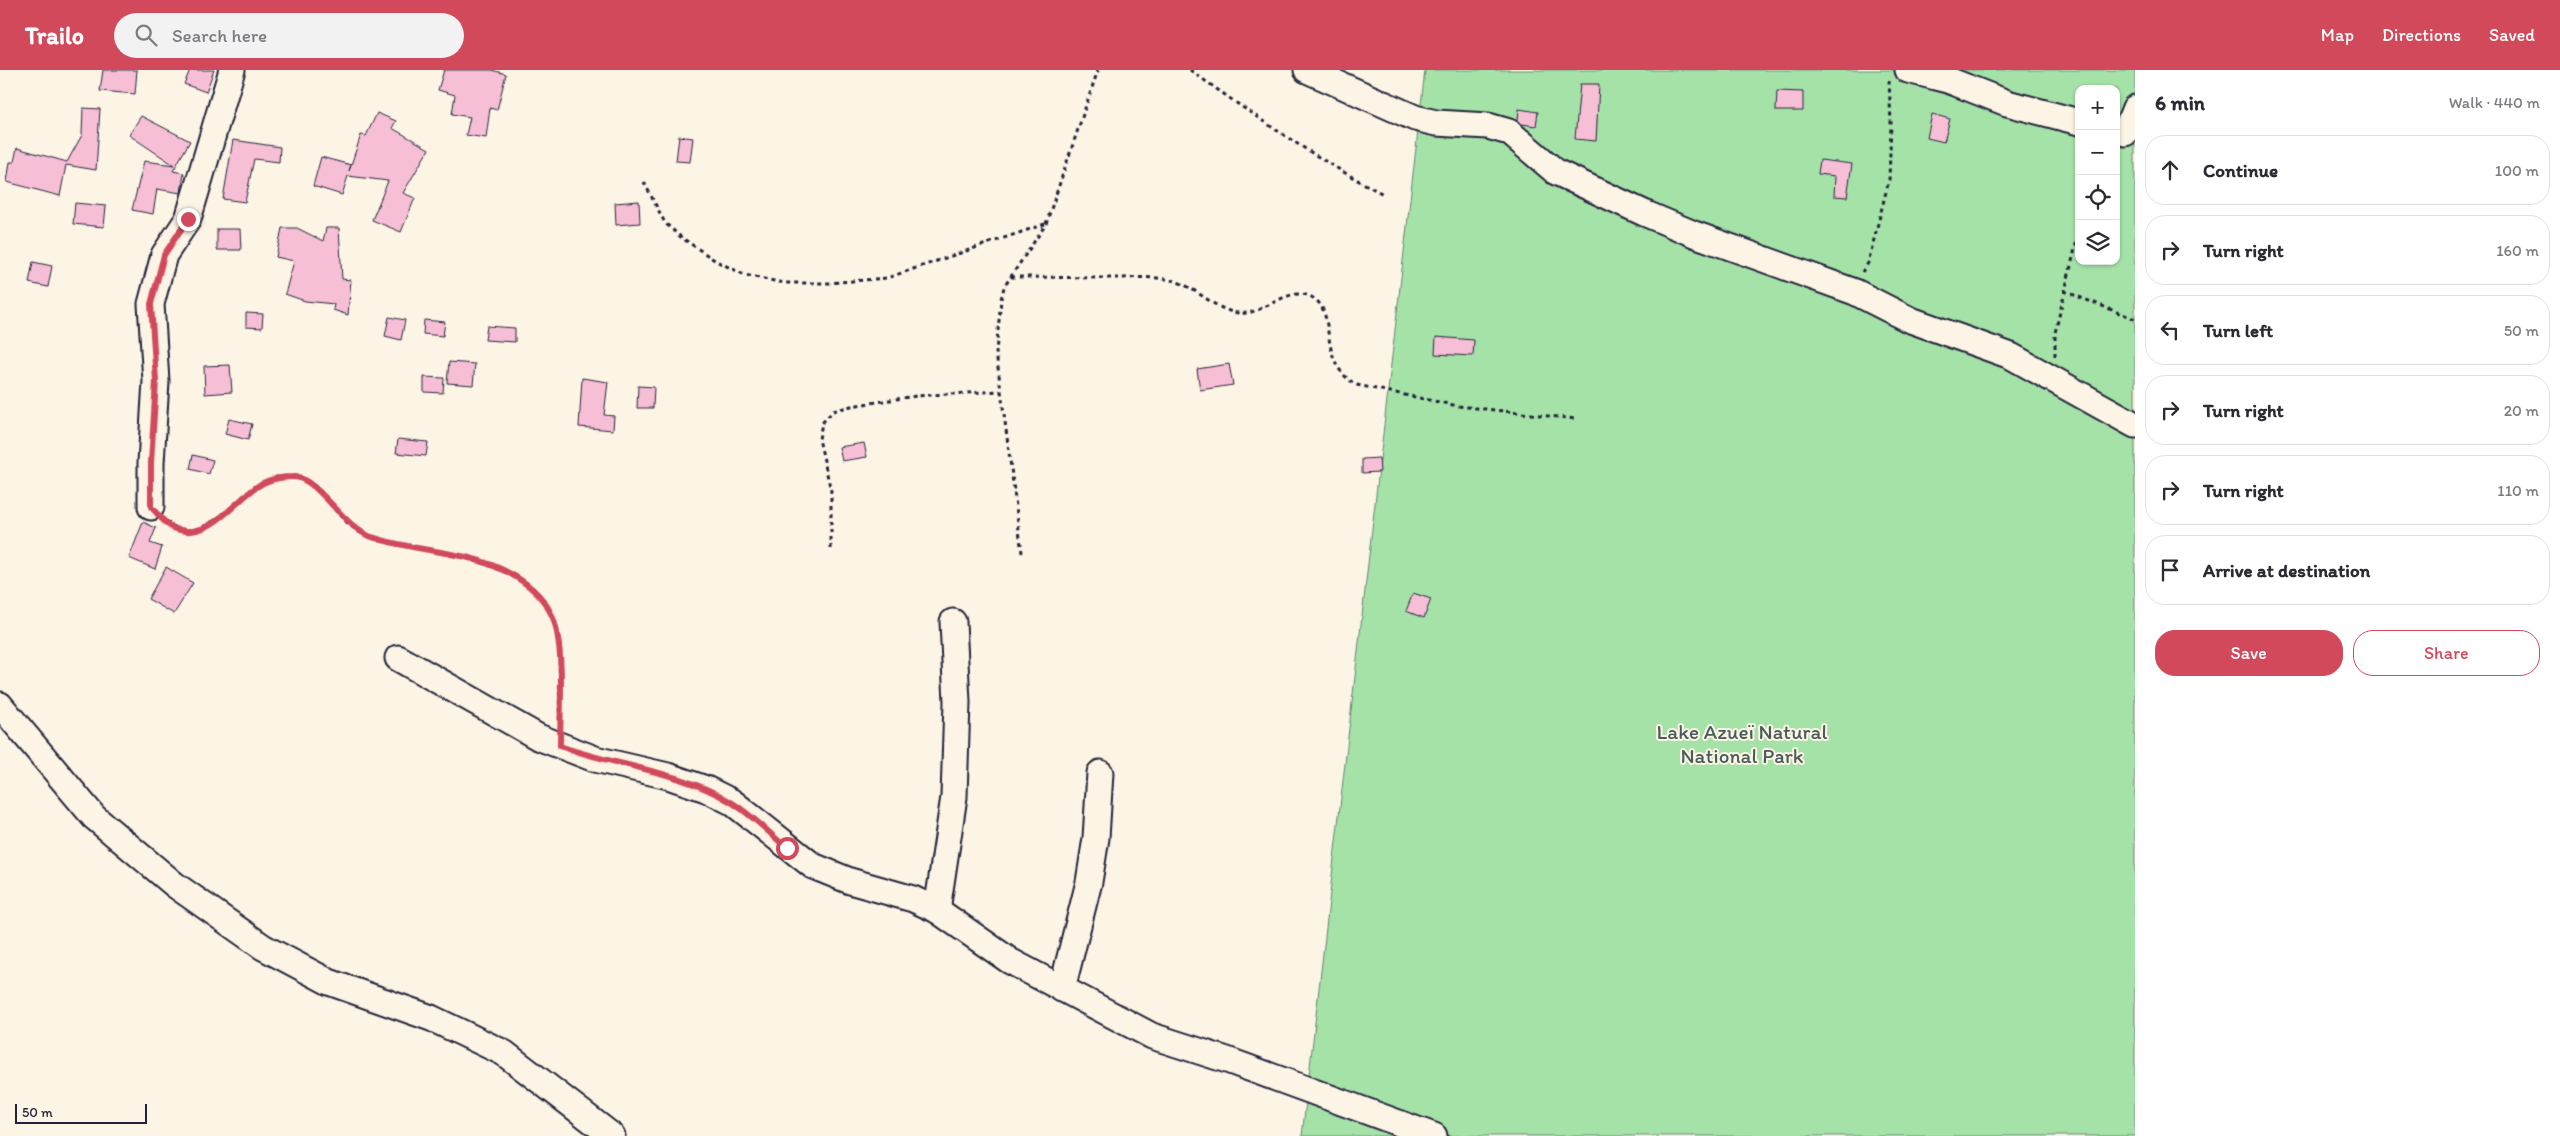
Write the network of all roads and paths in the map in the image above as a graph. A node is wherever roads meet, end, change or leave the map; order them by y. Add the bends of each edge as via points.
1 (232, 70) edge
2 (1098, 70) edge
3 (1190, 70) edge
4 (1307, 70) edge
5 (1899, 74) edge
6 (2135, 108) edge
7 (2075, 121) edge
8 (2125, 133) edge
9 (644, 182) dead end
10 (1385, 195) dead end
11 (1046, 224) junction
12 (2075, 248) edge
13 (1011, 277) junction
14 (1850, 291) junction
15 (2064, 291) junction
16 (2135, 319) edge
17 (2056, 383) junction
18 (1000, 391) junction
19 (1576, 419) dead end
20 (2135, 425) edge
21 (151, 507) joint
22 (831, 549) dead end
23 (1022, 553) dead end
24 (953, 622) dead end
25 (398, 658) dead end
26 (0, 705) edge
27 (560, 746) junction
28 (1100, 773) dead end
29 (937, 910) junction
30 (1062, 989) junction
31 (612, 1136) edge
32 (1434, 1136) edge

1 - 21 street via 188,219 164,255 151,304 156,381
2 - 11 path
3 - 10 path via 1273,130
4 - 14 street via 1415,118 1436,123 1488,126 1509,132 1556,172 1694,234
5 - 7 street via 1948,80 2007,103
5 - 14 path via 1891,123 1889,180 1868,263
6 - 8 street
9 - 11 path via 665,223 682,238 716,261 745,275 784,283 887,278
11 - 13 path
12 - 15 path
13 - 18 path via 1001,299 996,352
13 - 19 path via 1173,280 1238,313 1256,312 1289,295 1302,294 1323,308 1337,366 1347,380 1357,385 1458,406
14 - 17 street via 1908,319 2011,356
15 - 16 path
15 - 17 path via 2055,333
17 - 20 street
18 - 22 path via 916,396 833,411 822,423 819,439 831,491
18 - 23 path
21 - 27 path via 172,528 188,530 211,525 261,484 275,477 296,477 315,488 349,524 368,536 468,558 508,571 539,595 552,618 559,648
24 - 29 street via 957,702 954,797
25 - 27 street via 538,737
26 - 31 street via 94,818 175,885 263,946 329,982 431,1018 504,1053
27 - 29 street via 595,759 668,776 706,789 732,802 813,866 914,899
28 - 30 street via 1096,838 1089,882
29 - 30 street via 1010,961
30 - 32 street via 1152,1036

